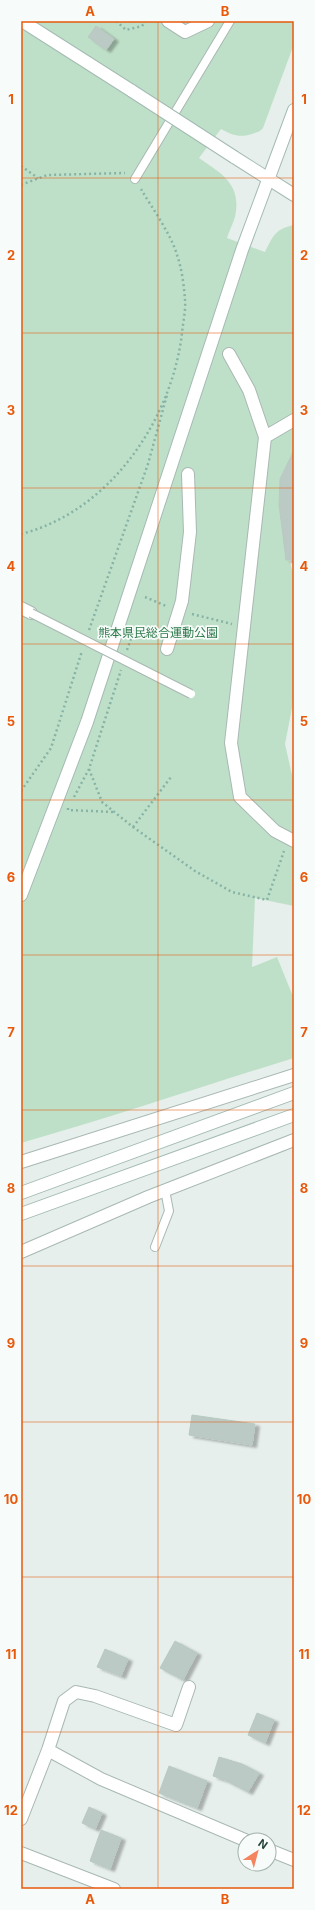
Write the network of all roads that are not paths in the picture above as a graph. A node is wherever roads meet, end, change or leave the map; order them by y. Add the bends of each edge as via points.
1 (22, 21) edge
2 (168, 21) edge
3 (208, 21) edge
4 (230, 21) edge
5 (294, 110) edge
6 (135, 179) road end
7 (268, 179) junction
8 (294, 195) edge
9 (229, 354) dead end
10 (294, 420) edge
11 (265, 437) junction
12 (188, 474) dead end
13 (26, 611) edge
14 (167, 649) dead end
15 (191, 694) dead end
16 (294, 841) edge
17 (21, 895) edge
18 (294, 1075) edge
19 (294, 1093) edge
20 (294, 1115) edge
21 (294, 1140) edge
22 (21, 1162) edge
23 (165, 1190) junction
24 (21, 1193) edge
25 (21, 1214) edge
26 (154, 1247) dead end
27 (21, 1252) edge
28 (189, 1687) dead end
29 (48, 1750) junction
30 (21, 1819) edge
31 (237, 1837) edge
32 (21, 1853) edge
33 (277, 1853) edge
34 (294, 1860) edge
35 (114, 1889) edge

1 - 7 street, bridge
2 - 3 street via 185,32
4 - 6 lane
5 - 7 street
7 - 8 street
7 - 17 street via 242,250 87,722
9 - 11 street via 249,390
10 - 11 street
11 - 16 street via 231,743 240,797 275,832
12 - 14 street via 190,532 182,601
13 - 15 lane, bridge
18 - 22 street
19 - 24 street
20 - 25 street
21 - 23 street
23 - 26 lane via 170,1211
23 - 27 street
28 - 29 street via 176,1725 96,1696 76,1692 64,1701
29 - 30 street
29 - 31 street via 101,1779
32 - 35 street
33 - 34 street

